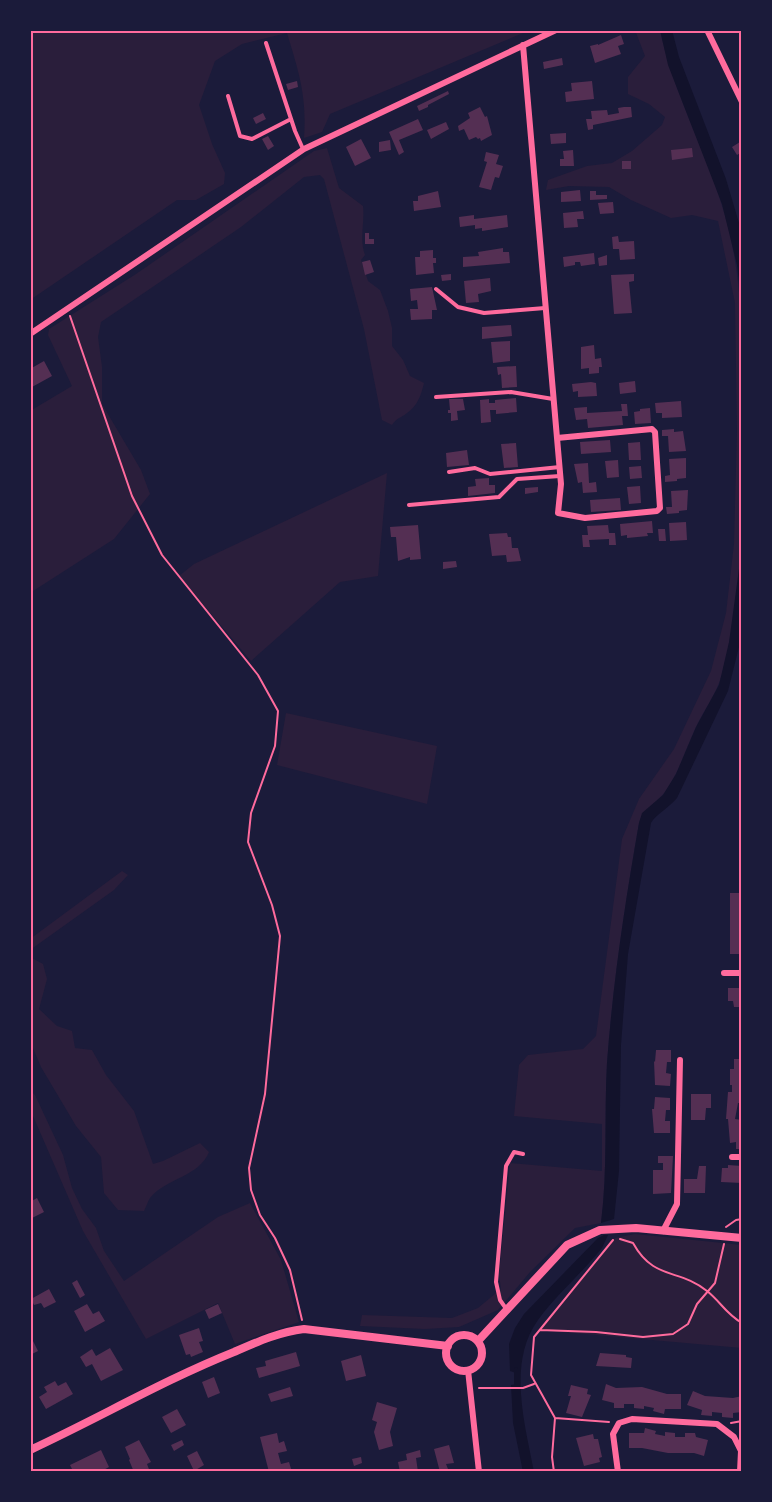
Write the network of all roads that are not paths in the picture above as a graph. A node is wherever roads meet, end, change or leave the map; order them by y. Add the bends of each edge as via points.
1 (556, 30) edge
2 (707, 30) edge
3 (266, 43) dead end
4 (523, 45) junction
5 (228, 96) dead end
6 (742, 102) edge
7 (291, 119) junction
8 (304, 149) junction
9 (436, 289) dead end
10 (546, 308) junction
11 (30, 334) edge
12 (436, 397) dead end
13 (554, 399) junction
14 (557, 438) junction
15 (560, 467) junction
16 (449, 472) dead end
17 (560, 476) junction
18 (408, 505) dead end
19 (724, 973) dead end
20 (742, 973) edge
21 (680, 1060) dead end
22 (523, 1154) dead end
23 (732, 1157) dead end
24 (742, 1157) edge
25 (663, 1231) junction
26 (742, 1238) edge
27 (507, 1311) junction
28 (478, 1341) junction
29 (447, 1346) junction
30 (468, 1370) junction
31 (30, 1450) edge
32 (479, 1472) edge
33 (618, 1472) edge
34 (740, 1472) edge

1 - 4 street
2 - 6 street
3 - 7 lane
4 - 8 street
4 - 10 street
5 - 7 lane via 240,136 252,139
7 - 8 lane
8 - 11 street
9 - 10 lane via 458,307 484,313
10 - 13 street
12 - 13 lane via 511,392
13 - 14 street
14 - 15 street
14 - 17 street via 652,429 660,508 657,512 585,518 558,513
15 - 16 lane via 490,474 475,468
15 - 17 street
17 - 18 lane via 516,479 499,497
19 - 20 street
21 - 25 street via 677,1204
22 - 27 lane via 514,1152 506,1166 496,1282
23 - 24 street
25 - 26 street
25 - 27 street via 600,1230 567,1245
27 - 28 street
28 - 29 street via 471,1335 462,1335
28 - 30 street via 483,1350 481,1361
29 - 30 street via 450,1364 458,1370
29 - 31 street via 290,1330 164,1382
30 - 32 street
33 - 34 street via 613,1434 620,1423 632,1419 717,1424 734,1437 741,1451

